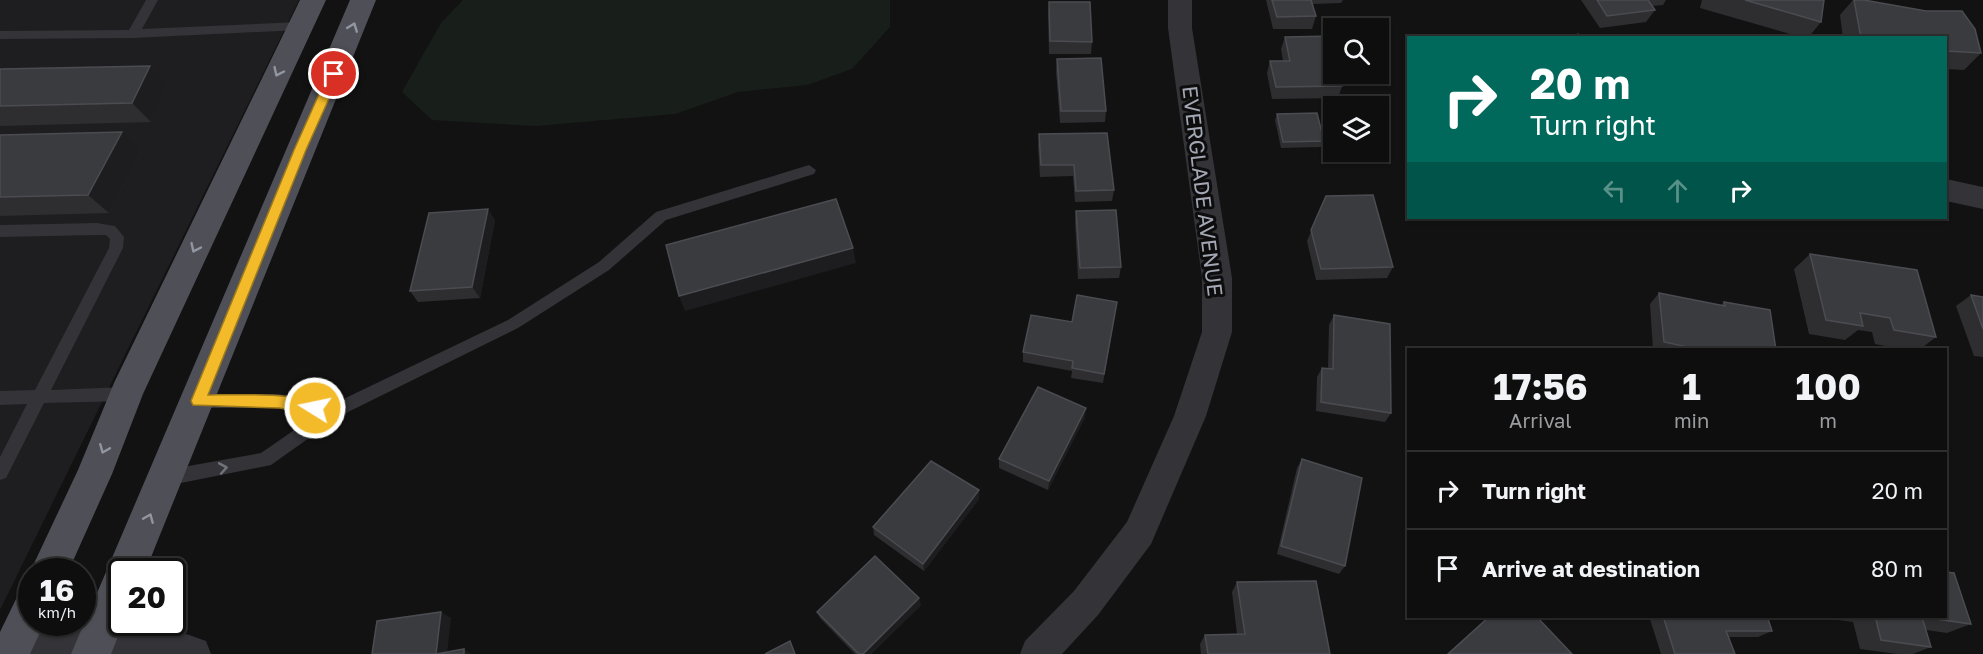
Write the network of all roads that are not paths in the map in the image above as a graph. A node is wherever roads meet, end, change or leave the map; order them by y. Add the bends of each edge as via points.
1 (152, 0) edge
2 (363, 0) edge
3 (1180, 0) edge
4 (306, 13) edge
5 (133, 34) junction
6 (0, 35) edge
7 (809, 170) dead end
8 (1947, 190) edge
9 (1983, 198) edge
10 (0, 231) edge
11 (126, 394) junction
12 (40, 396) junction
13 (0, 398) edge
14 (198, 401) junction
15 (334, 411) junction
16 (0, 473) edge
17 (166, 478) junction
18 (55, 558) edge
19 (132, 558) edge
20 (108, 615) edge
21 (30, 636) edge
22 (94, 648) edge
23 (193, 654) edge
24 (1038, 654) edge

1 - 5 lane
14 -> 2 main road
3 - 24 street, EVERGLADE AVENUE via 1180,28 1217,278 1217,332 1191,416 1139,533 1086,603
4 - 5 lane
4 -> 11 main road
5 - 6 lane
7 - 15 lane via 661,216 604,266 513,324
8 - 9 street
10 - 12 lane via 97,229 110,230 117,237 116,248
11 - 12 lane
11 -> 18 main road
12 - 13 lane
12 - 16 lane
14 - 15 lane via 279,401
14 - 17 main road
17 -> 15 lane via 265,460
19 -> 17 main road
20 - 22 main road
21 - 22 street
22 - 23 street via 139,643

